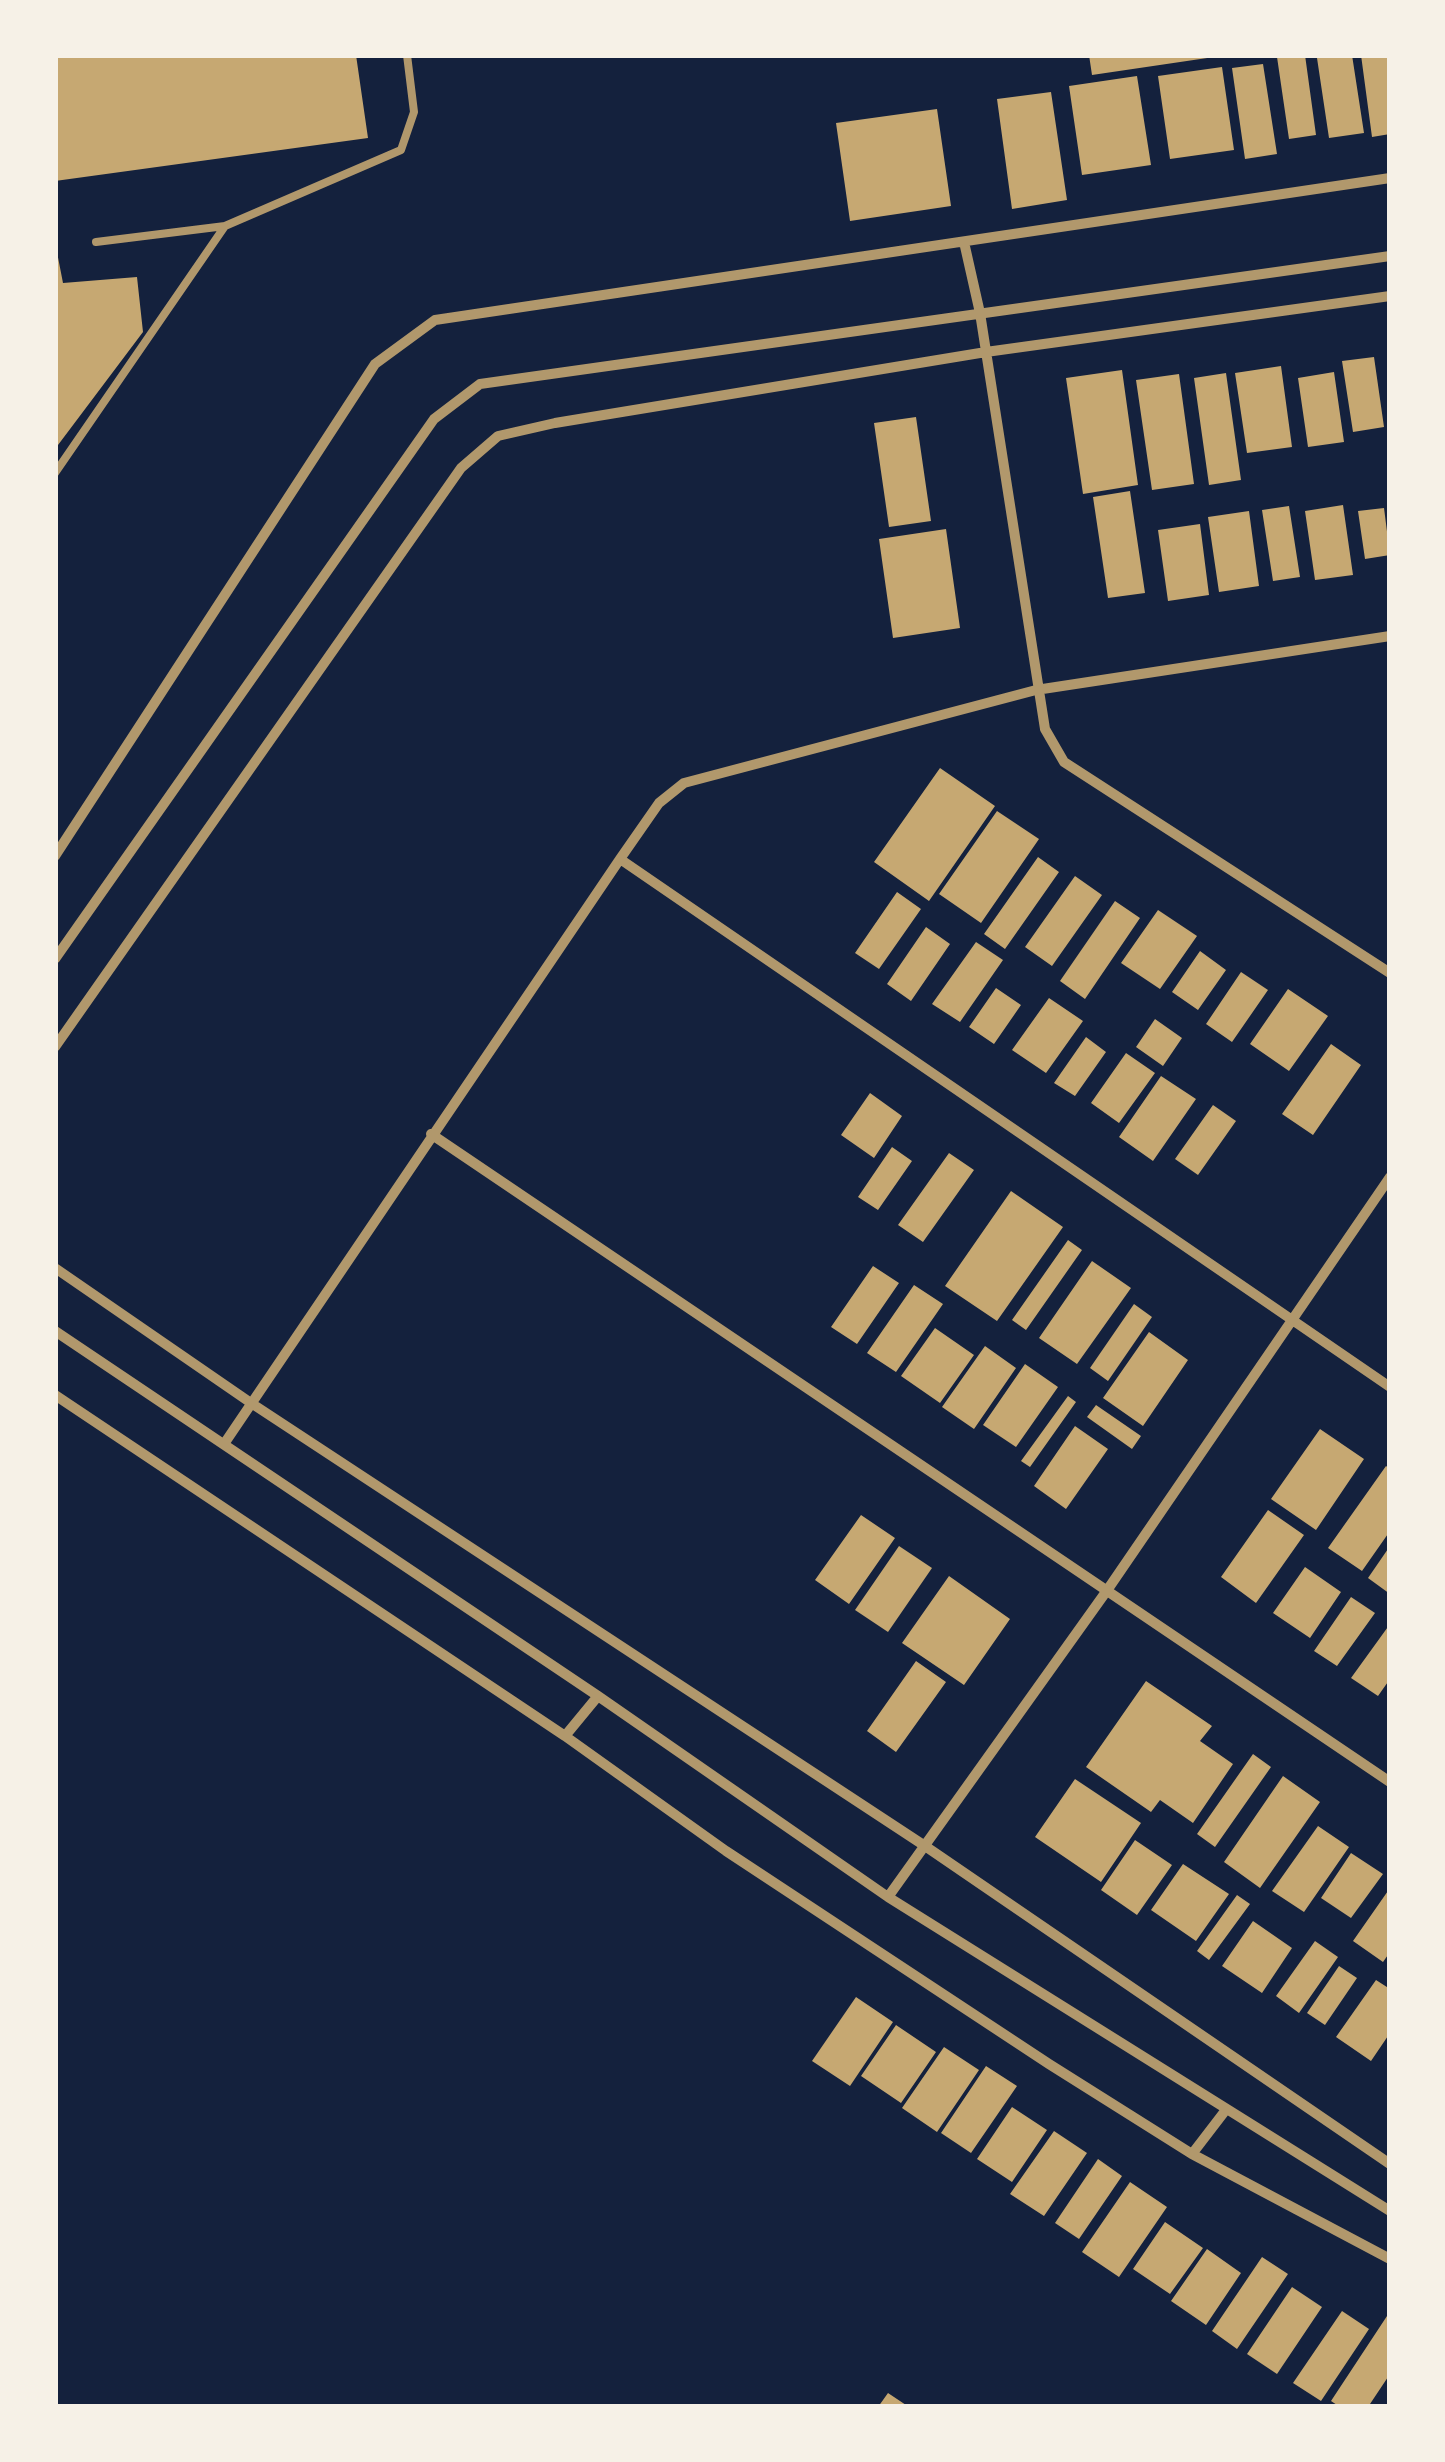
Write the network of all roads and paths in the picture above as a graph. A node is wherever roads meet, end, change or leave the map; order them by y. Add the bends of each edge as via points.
1 (407, 55) edge
2 (1390, 178) edge
3 (225, 226) junction
4 (96, 242) dead end
5 (964, 242) junction
6 (1390, 256) edge
7 (1390, 296) edge
8 (980, 313) junction
9 (986, 352) junction
10 (55, 473) edge
11 (1390, 636) edge
12 (1036, 690) junction
13 (55, 856) edge
14 (620, 859) junction
15 (55, 960) edge
16 (1390, 972) edge
17 (55, 1047) edge
18 (431, 1134) junction
19 (1390, 1176) edge
20 (55, 1268) edge
21 (1292, 1320) junction
22 (55, 1330) edge
23 (1390, 1387) edge
24 (55, 1394) edge
25 (252, 1403) junction
26 (224, 1444) junction
27 (1108, 1589) junction
28 (598, 1696) junction
29 (565, 1736) junction
30 (1390, 1782) edge
31 (925, 1846) junction
32 (888, 1897) junction
33 (1225, 2112) junction
34 (1192, 2154) junction
35 (1390, 2164) edge
36 (1390, 2212) edge
37 (1390, 2259) edge

1 - 3 lane via 414,112 401,150
2 - 5 street
3 - 4 lane
3 - 10 lane
5 - 8 street
5 - 13 street via 435,320 375,364
6 - 8 street
7 - 9 street
8 - 9 street
8 - 15 street via 480,384 434,419
9 - 12 street
9 - 17 street via 498,436 461,468
11 - 12 street
12 - 14 street via 684,783 658,803
12 - 16 street via 1045,729 1064,762
14 - 18 street
14 - 21 street
18 - 25 street
18 - 27 street
19 - 21 street
20 - 25 street
21 - 23 street
21 - 27 street
22 - 26 street
24 - 29 street
25 - 26 street
25 - 31 street
26 - 28 street
27 - 30 street
27 - 31 street
28 - 29 street
28 - 32 street
29 - 34 street via 726,1851
31 - 32 street
31 - 35 street
32 - 33 street
33 - 34 street
33 - 36 street
34 - 37 street

